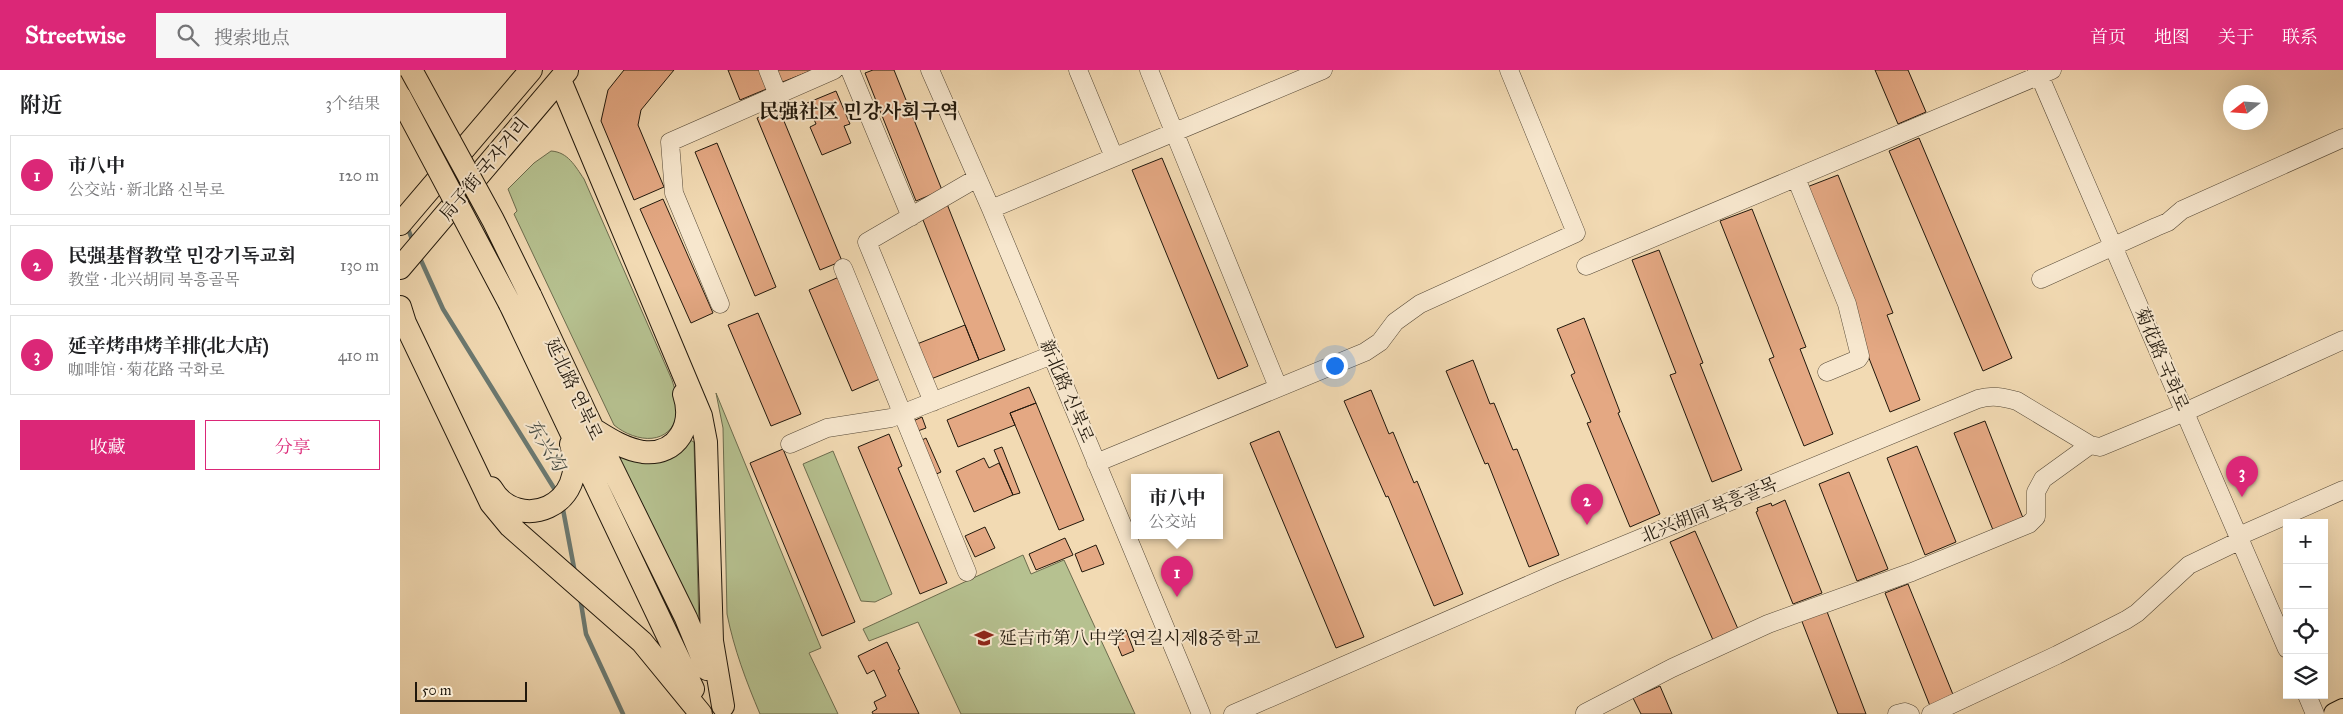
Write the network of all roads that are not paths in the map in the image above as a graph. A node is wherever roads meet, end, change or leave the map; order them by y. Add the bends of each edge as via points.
1 (411, 70) edge
2 (531, 70) edge
3 (768, 70) edge
4 (834, 70) edge
5 (850, 70) edge
6 (930, 70) edge
7 (1078, 70) edge
8 (1150, 70) edge
9 (1324, 70) edge
10 (1509, 70) edge
11 (2043, 72) edge
12 (561, 78) edge
13 (778, 95) junction
14 (400, 97) edge
15 (1176, 132) junction
16 (2343, 138) edge
17 (1114, 158) junction
18 (978, 178) junction
19 (1796, 178) junction
20 (991, 209) junction
21 (911, 217) junction
22 (400, 224) edge
23 (2114, 246) junction
24 (1586, 266) dead end
25 (401, 267) edge
26 (843, 268) dead end
27 (2041, 279) dead end
28 (400, 298) edge
29 (520, 299) junction
30 (720, 304) dead end
31 (400, 307) edge
32 (2343, 340) edge
33 (1052, 355) junction
34 (1827, 372) dead end
35 (1278, 388) junction
36 (560, 406) junction
37 (917, 408) junction
38 (2185, 412) junction
39 (593, 430) junction
40 (790, 444) dead end
41 (2090, 446) junction
42 (1096, 463) junction
43 (2343, 490) edge
44 (2240, 538) junction
45 (967, 572) dead end
46 (2283, 640) edge
47 (2308, 699) edge
48 (725, 710) edge
49 (2343, 710) edge
50 (1585, 713) edge
51 (701, 714) edge
52 (1201, 714) edge
53 (1233, 714) edge
54 (1897, 714) edge
55 (1910, 714) edge
56 (1931, 714) edge
57 (2314, 714) edge
58 (2335, 714) edge

1 - 29 main road, 延北路 연북로, bridge via 480,194
2 - 22 main road, 局子街 국자거리
3 - 13 street
4 - 13 street
5 - 21 street
6 - 18 street, 新北路 신북로
7 - 17 street
8 - 15 street
9 - 15 street
10 - 35 street via 1576,233 1420,304 1395,322 1380,342 1365,352
11 - 19 street
11 - 23 street, 菊花路 국화로
12 - 25 main road, 局子街 국자거리
12 - 39 main road via 680,382 688,410 680,437 656,451 633,450
12 - 48 main road via 701,416 706,442 712,641
13 - 30 street via 670,142 672,186
14 - 29 main road, 延北路 연북로, bridge via 448,184
15 - 17 street
15 - 35 street
16 - 23 street via 2182,210 2168,222
17 - 20 street
18 - 20 street, 新北路 신북로
18 - 21 street
19 - 24 street
19 - 34 street via 1847,304 1860,356
20 - 33 street, 新北路 신북로
21 - 37 street via 867,242
23 - 27 street
23 - 38 street, 菊花路 국화로
26 - 37 street
28 - 36 main road via 492,491 508,505 528,511 540,510 564,497 574,479 573,452
29 - 36 main road, 延北路 연북로
29 - 39 main road, 延北路 연북로
31 - 51 main road via 491,504 510,526 653,652
32 - 38 street
33 - 37 street
33 - 42 street, 新北路 신북로
35 - 42 street
36 - 51 main road, 延北路 연북로 via 691,684
37 - 40 street via 891,418 827,428
37 - 45 street
38 - 41 street via 2114,443
38 - 44 street, 菊花路 국화로
39 - 48 main road, 延北路 연북로 via 686,618
41 - 50 street via 2043,479 2036,492 2036,517 2029,524 1912,572 1768,624
41 - 53 street, 北兴胡同 북흥골목 via 2017,401 1989,396 1978,399 1554,574
42 - 52 street, 新北路 신북로
43 - 44 street
44 - 46 street, 菊花路 국화로
44 - 56 street via 2189,565 2126,620
47 - 57 street
49 - 58 main road
54 - 55 street

